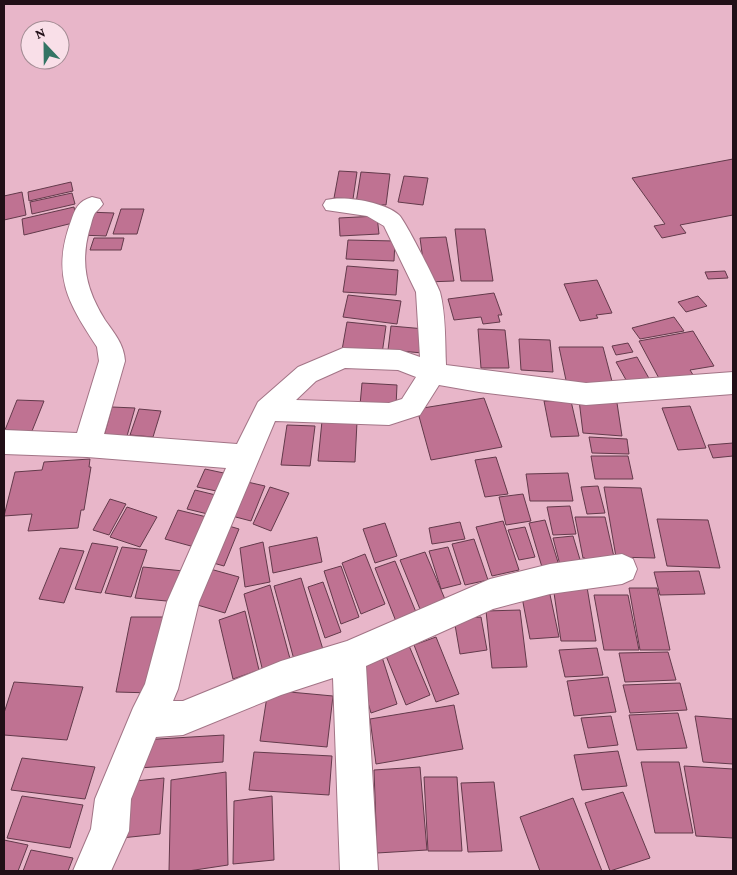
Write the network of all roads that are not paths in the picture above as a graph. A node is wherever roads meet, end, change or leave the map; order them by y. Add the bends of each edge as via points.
1 (92, 204) dead end
2 (334, 205) dead end
3 (432, 373) junction
4 (733, 383) edge
5 (267, 410) junction
6 (4, 442) edge
7 (86, 446) junction
8 (245, 457) junction
9 (622, 569) dead end
10 (349, 657) junction
11 (145, 720) junction
12 (92, 871) edge
13 (359, 871) edge

1 - 7 street via 86,208 71,257 79,296 109,343 112,361
2 - 3 street via 368,209 393,220 428,292
3 - 4 street via 586,394
3 - 5 street via 400,360 343,358 307,374
3 - 5 street via 411,407 401,412
5 - 8 street
6 - 7 street
7 - 8 street
8 - 11 street via 183,602 161,689
9 - 10 street via 550,579 490,594
10 - 11 street via 281,678 183,718
10 - 13 street
11 - 12 street via 113,799 110,831

